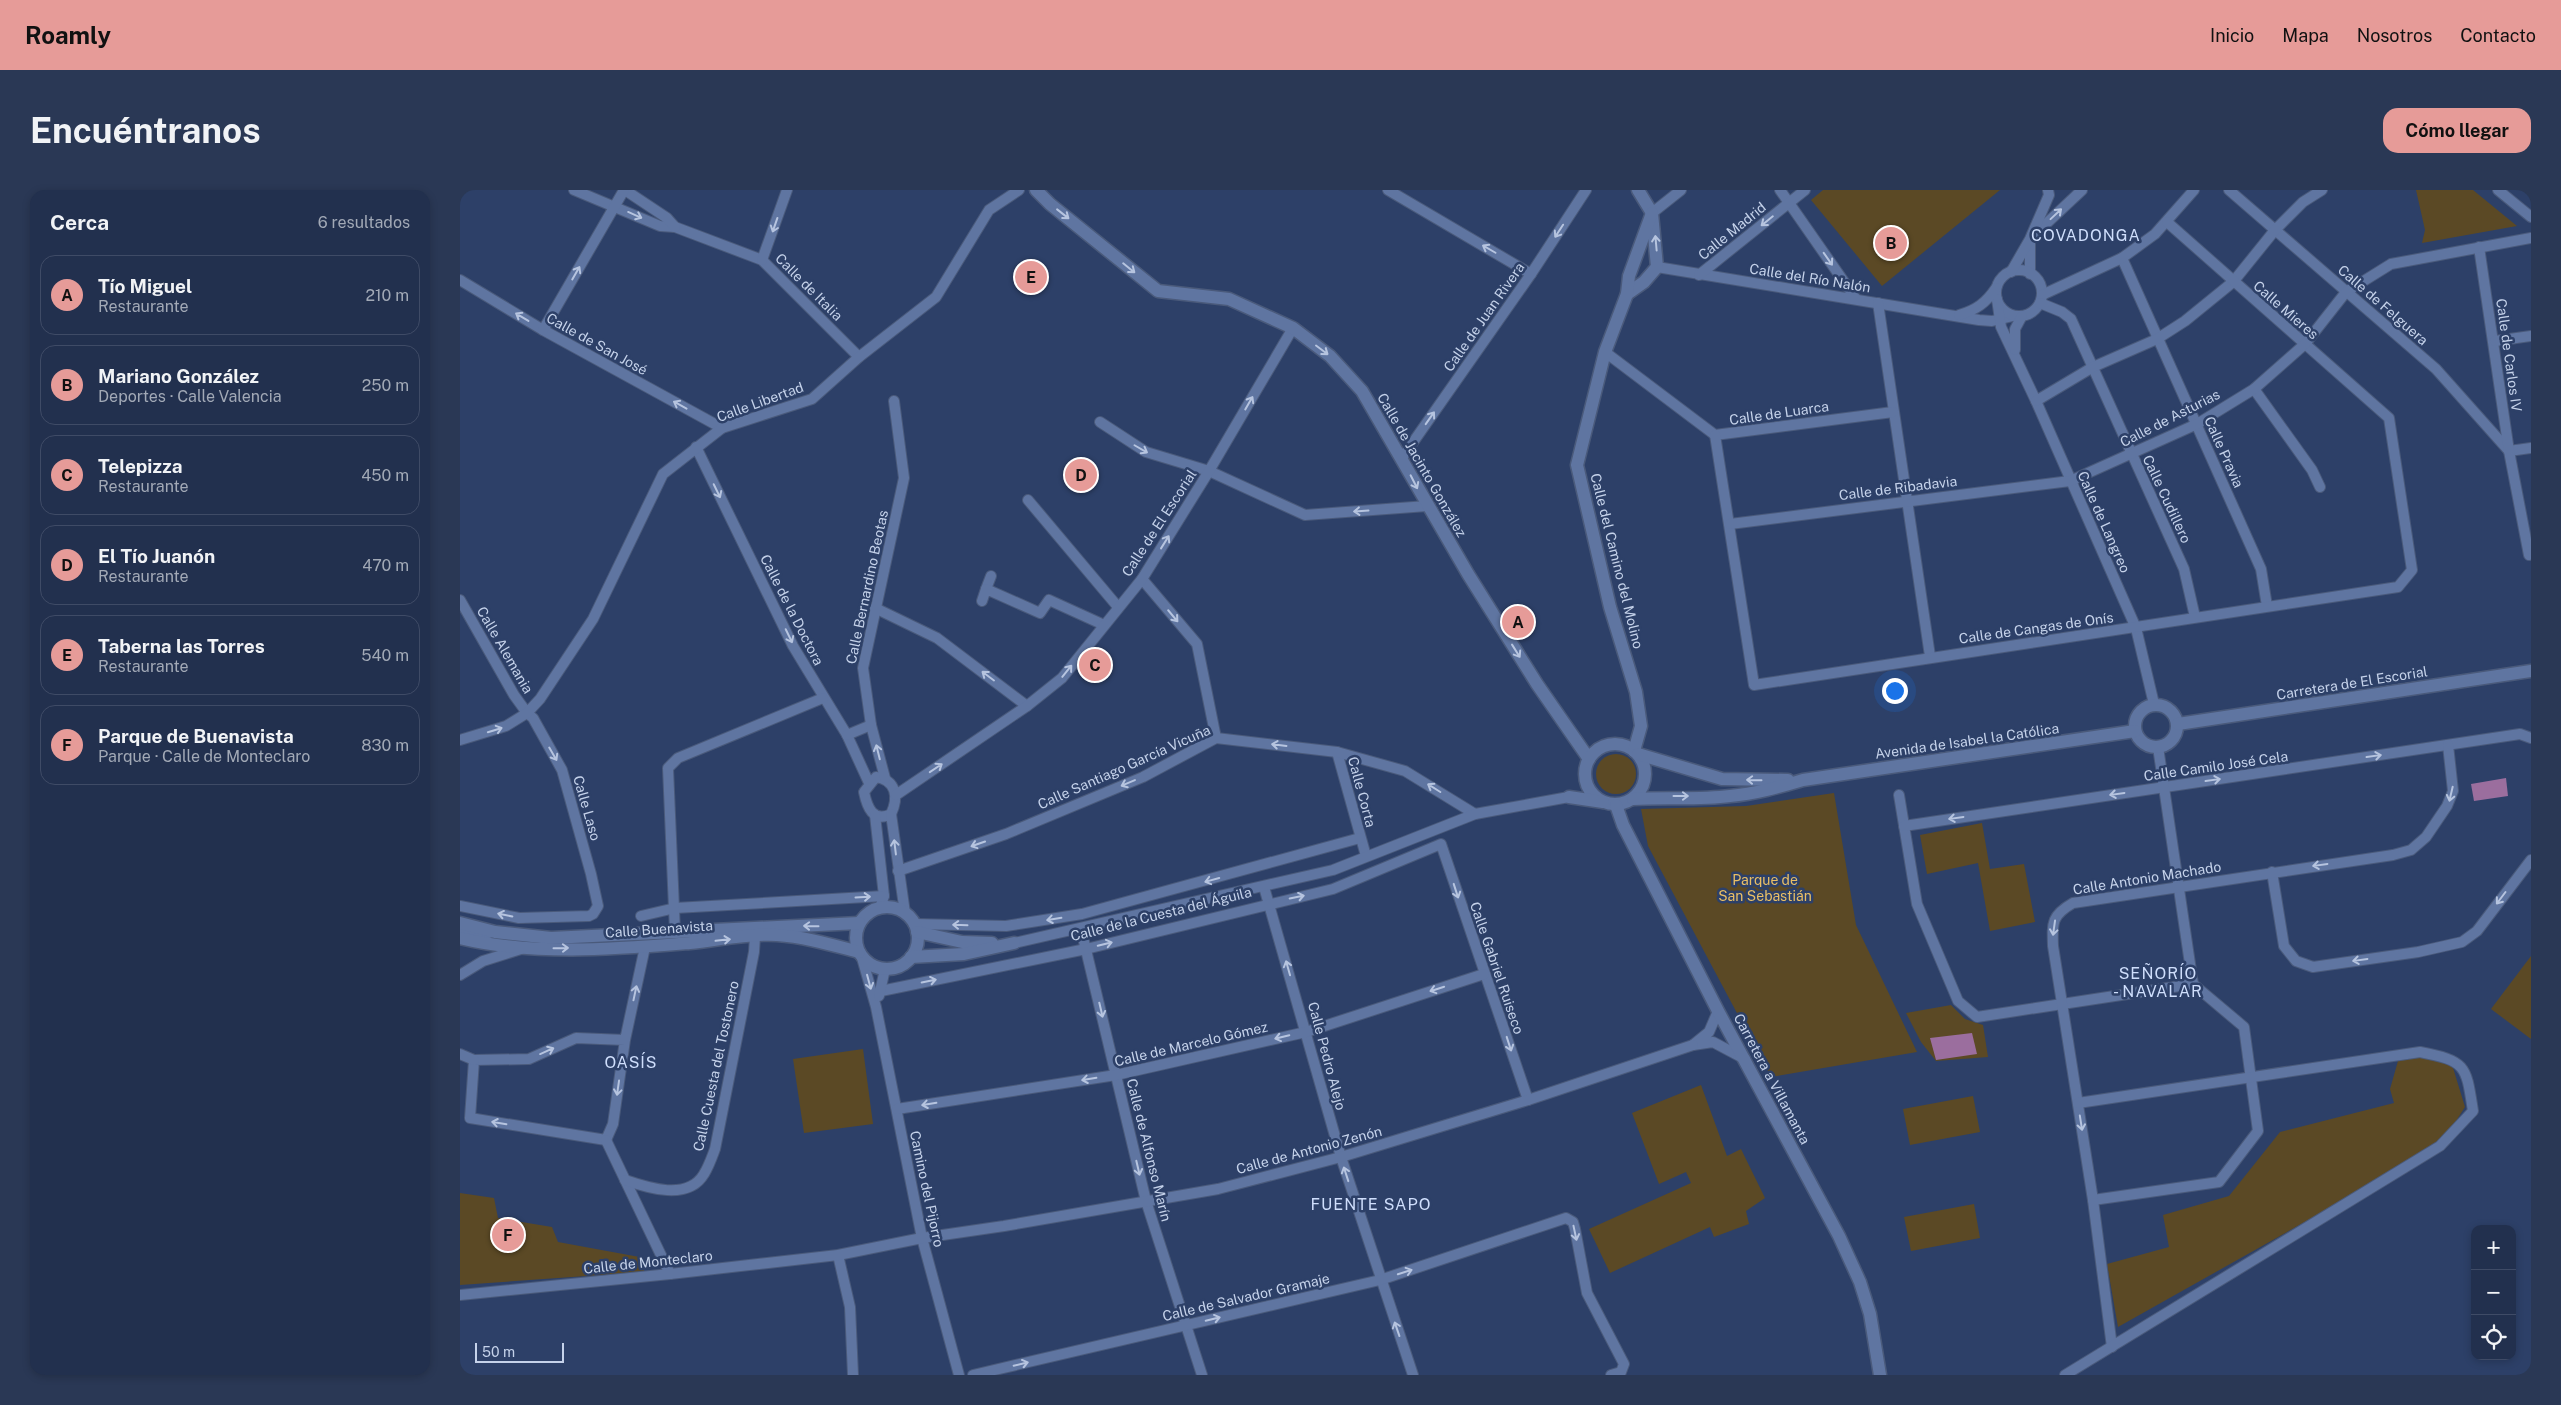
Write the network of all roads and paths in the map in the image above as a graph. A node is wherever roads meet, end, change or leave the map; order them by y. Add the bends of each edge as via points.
1 (574, 190) edge
2 (625, 190) edge
3 (787, 190) edge
4 (1020, 190) edge
5 (1036, 190) edge
6 (1388, 190) edge
7 (1586, 190) edge
8 (1638, 190) edge
9 (1681, 190) edge
10 (1780, 190) edge
11 (1805, 190) edge
12 (2048, 190) edge
13 (2082, 190) edge
14 (2194, 190) edge
15 (2229, 190) edge
16 (2322, 190) edge
17 (2498, 190) edge
18 (1789, 203) junction
19 (615, 206) junction
20 (1652, 213) junction
21 (2531, 217) edge
22 (2166, 222) junction
23 (675, 227) junction
24 (2275, 230) junction
25 (2531, 238) edge
26 (2030, 239) junction
27 (2479, 247) junction
28 (2122, 258) junction
29 (762, 260) junction
30 (1657, 267) junction
31 (2011, 272) junction
32 (1531, 274) junction
33 (2030, 274) junction
34 (1699, 275) junction
35 (460, 280) edge
36 (2233, 282) junction
37 (1997, 286) junction
38 (2346, 292) junction
39 (1627, 294) junction
40 (1997, 298) junction
41 (1856, 299) junction
42 (2041, 299) junction
43 (1878, 303) junction
44 (1958, 316) junction
45 (2018, 316) junction
46 (2000, 319) junction
47 (1979, 320) junction
48 (1293, 328) junction
49 (543, 330) junction
50 (2531, 336) edge
51 (2007, 338) junction
52 (2157, 339) junction
53 (2495, 341) junction
54 (2305, 344) junction
55 (1605, 352) junction
56 (2016, 356) junction
57 (859, 357) junction
58 (2094, 367) junction
59 (2254, 389) junction
60 (894, 401) dead end
61 (2036, 401) junction
62 (1893, 412) junction
63 (2389, 418) joint
64 (1100, 422) dead end
65 (2197, 424) junction
66 (722, 428) junction
67 (1715, 435) junction
68 (696, 447) junction
69 (2531, 448) edge
70 (2509, 451) junction
71 (2131, 454) junction
72 (1402, 458) junction
73 (1209, 472) junction
74 (2070, 481) junction
75 (2320, 487) dead end
76 (1028, 500) dead end
77 (1906, 500) junction
78 (1427, 506) junction
79 (1730, 524) junction
80 (2530, 555) edge
81 (991, 576) dead end
82 (1142, 579) junction
83 (986, 589) junction
84 (460, 600) edge
85 (982, 601) dead end
86 (2267, 606) junction
87 (1118, 607) junction
88 (876, 608) junction
89 (2195, 616) junction
90 (1104, 625) junction
91 (2136, 628) junction
92 (1930, 656) junction
93 (2531, 671) edge
94 (823, 698) junction
95 (2154, 704) junction
96 (1027, 706) junction
97 (527, 714) junction
98 (2178, 724) junction
99 (871, 725) junction
100 (2136, 731) junction
101 (847, 735) junction
102 (1216, 738) junction
103 (2531, 738) edge
104 (460, 740) edge
105 (2448, 746) junction
106 (2158, 747) junction
107 (1337, 752) junction
108 (1636, 752) junction
109 (1589, 759) junction
110 (885, 778) junction
111 (1585, 779) junction
112 (1803, 780) junction
113 (869, 783) junction
114 (2165, 787) junction
115 (896, 795) junction
116 (1899, 795) dead end
117 (1569, 797) junction
118 (1633, 799) junction
119 (1610, 804) junction
120 (891, 814) junction
121 (1475, 814) junction
122 (875, 815) junction
123 (1904, 826) junction
124 (1360, 838) junction
125 (1441, 844) joint
126 (1366, 856) junction
127 (2531, 860) edge
128 (898, 871) junction
129 (2272, 872) junction
130 (1232, 874) junction
131 (1264, 886) junction
132 (2179, 886) junction
133 (1184, 887) junction
134 (1236, 893) junction
135 (882, 902) junction
136 (1269, 903) junction
137 (1119, 904) junction
138 (1189, 904) junction
139 (460, 906) edge
140 (675, 908) junction
141 (905, 913) junction
142 (589, 916) joint
143 (641, 916) dead end
144 (1123, 920) junction
145 (460, 923) edge
146 (859, 923) junction
147 (1006, 926) junction
148 (916, 928) junction
149 (1081, 929) junction
150 (460, 930) edge
151 (495, 932) junction
152 (675, 932) junction
153 (755, 936) junction
154 (460, 938) edge
155 (1009, 943) junction
156 (645, 946) junction
157 (526, 947) junction
158 (1086, 949) junction
159 (860, 955) junction
160 (911, 958) junction
161 (884, 969) junction
162 (1484, 974) junction
163 (460, 975) edge
164 (2193, 984) junction
165 (881, 991) junction
166 (2062, 1005) junction
167 (876, 1007) junction
168 (1718, 1011) junction
169 (1306, 1032) junction
170 (625, 1040) junction
171 (1693, 1045) junction
172 (460, 1054) edge
173 (1745, 1059) junction
174 (474, 1060) junction
175 (1116, 1075) junction
176 (2253, 1078) junction
177 (1528, 1100) junction
178 (2078, 1102) junction
179 (897, 1109) junction
180 (606, 1140) junction
181 (1340, 1157) junction
182 (625, 1180) junction
183 (2093, 1200) junction
184 (1146, 1201) junction
185 (922, 1238) junction
186 (838, 1254) junction
187 (670, 1274) junction
188 (1380, 1280) junction
189 (460, 1294) edge
190 (1186, 1325) junction
191 (2112, 1347) junction
192 (853, 1375) edge
193 (959, 1375) edge
194 (973, 1375) edge
195 (1202, 1375) edge
196 (1413, 1375) edge
197 (1611, 1375) edge
198 (1880, 1375) edge
199 (2065, 1375) edge

1 - 19 street, Calle de Italia
2 - 19 street, Calle de Italia
2 - 23 street, Calle de Italia
3 -> 29 street
4 - 57 street, Calle Libertad via 989,210 936,297
5 -> 48 street, Calle de Jacinto González via 1158,291 1229,299
32 -> 6 street
7 -> 32 street, Calle de Juan Rivera
8 - 20 street
9 - 20 street
10 - 18 street
11 - 18 street, Calle Madrid
12 - 26 street via 2049,195
26 -> 13 street
14 - 22 street
15 - 24 street, Calle de Felguera
16 - 24 street via 2304,202
17 - 21 street
18 -> 34 street, Calle Madrid
18 -> 41 street
19 -> 23 street, Calle de Italia via 660,226
49 -> 19 street
30 -> 20 street
20 - 39 street, Calle del Camino del Molino via 1629,276
22 - 28 street
22 - 36 street, Calle Mieres
23 - 29 street, Calle de Italia
24 - 36 street
24 - 38 street, Calle de Felguera
25 - 27 street, Calle de Asturias
26 - 31 street
26 - 33 street
27 - 38 street, Calle de Asturias via 2391,264
27 - 53 street, Calle de Carlos IV
28 - 42 street
28 - 52 street, Calle Pravia
29 - 57 street, Calle de Italia
30 - 34 street, Calle del Río Nalón
30 - 39 street
31 - 33 street
31 - 37 street
72 -> 32 street, Calle de Juan Rivera
33 - 42 street via 2039,282
34 - 41 street, Calle del Río Nalón
49 -> 35 street, Calle de San José
36 - 52 street
36 - 54 street, Calle Mieres
37 - 40 street
37 - 44 street via 1978,308
38 - 54 street, Calle de Asturias
38 - 70 street, Calle de Felguera via 2436,369
39 - 55 street, Calle del Camino del Molino
40 - 45 street via 2003,309
40 - 46 street, Calle del Río Nalón
41 - 43 street, Calle del Río Nalón
42 - 45 street via 2029,314
42 - 58 street, Calle Cudillero via 2071,319
43 - 44 street, Calle del Río Nalón
43 - 62 street
44 - 47 street, Calle del Río Nalón
45 - 46 street, Calle del Río Nalón
45 - 56 street
46 - 47 street, Calle del Río Nalón
46 - 51 street, Calle del Río Nalón
47 - 51 street, Calle del Río Nalón via 1997,328
48 -> 72 street, Calle de Jacinto González via 1330,356 1362,391
73 -> 48 street, Calle de El Escorial
66 -> 49 street, Calle de San José
50 - 53 street
51 - 56 street, Calle del Río Nalón
52 - 58 street
52 - 65 street, Calle Pravia
53 - 70 street, Calle de Carlos IV
54 - 59 street, Calle de Asturias
54 - 63 street, Calle Mieres
55 - 67 street, Calle de Luarca
55 - 108 street, Calle del Camino del Molino via 1577,465 1610,607 1636,692 1641,726
56 - 61 street, Calle de Langreo
57 - 66 street, Calle Libertad via 812,399
58 - 61 street
58 - 71 street, Calle Cudillero
59 - 65 street, Calle de Asturias
59 - 75 street via 2312,470
60 - 88 street, Calle Bernardino Beotas via 904,478
61 - 74 street, Calle de Langreo
62 - 67 street, Calle de Luarca
62 - 77 street
63 - 86 street, Calle de Cangas de Onís via 2412,570 2398,587
64 -> 73 street via 1146,452
65 - 71 street, Calle de Asturias
65 - 86 street, Calle Pravia via 2261,569
66 - 68 street, Calle Libertad
67 - 79 street, Calle de Cangas de Onís
68 -> 94 street, Calle de la Doctora via 793,646
68 - 97 street, Calle Libertad via 663,474 593,619
69 - 70 street
70 - 80 street, Calle de Carlos IV
71 - 74 street, Calle de Asturias
71 - 89 street, Calle Cudillero via 2184,569
72 -> 78 street, Calle de Jacinto González
78 -> 73 street via 1305,515
82 -> 73 street, Calle de El Escorial
74 - 77 street, Calle de Ribadavia
74 - 91 street, Calle de Langreo
76 - 87 street
77 - 79 street, Calle de Ribadavia
77 - 92 street
78 -> 109 street, Calle de Jacinto González via 1537,684
79 - 92 street, Calle de Cangas de Onís via 1754,685
81 - 83 street
82 - 87 street, Calle de El Escorial
82 -> 102 street via 1196,644
83 - 85 street
83 - 90 street via 1040,613 1049,600
84 - 97 street, Calle Alemania
86 - 89 street, Calle de Cangas de Onís
87 - 90 street, Calle de El Escorial
96 -> 88 street via 938,638
88 - 99 street, Calle Bernardino Beotas via 863,668
89 - 91 street, Calle de Cangas de Onís
96 -> 90 street, Calle de El Escorial via 1062,678
91 - 92 street, Calle de Cangas de Onís
91 - 95 street, Calle de Langreo
93 - 98 street, Carretera de El Escorial
94 - 101 street, Calle de la Doctora
94 - 140 street via 678,758 668,768
95 - 98 street via 2170,709
95 - 100 street via 2141,710 2137,716
115 -> 96 street, Calle de El Escorial
104 -> 97 street, Calle Libertad via 506,726
97 -> 142 street, Calle Laso via 533,718 562,770 598,906
98 - 106 street via 2175,737
99 - 101 street
110 -> 99 street, Calle Bernardino Beotas
100 - 106 street via 2144,743
100 - 112 street, Avenida de Isabel la Católica
101 - 113 street, Calle de la Doctora
107 -> 102 street, Calle Santiago García Vicuña
102 -> 128 street, Calle Santiago García Vicuña via 1143,777 1098,796 1006,834
103 - 105 street, Calle Camilo José Cela via 2520,734
114 -> 105 street, Calle Camilo José Cela
105 -> 129 street, Calle Antonio Machado via 2453,791 2426,837 2410,850
106 - 114 street
121 -> 107 street, Calle Santiago García Vicuña via 1405,771
107 - 124 street, Calle Corta
108 - 109 street via 1628,746 1611,744 1596,750
112 -> 108 street, Avenida de Isabel la Católica via 1722,779
108 - 118 street via 1646,772 1640,792
109 - 111 street
110 - 113 street via 876,777
110 - 115 street via 893,785
111 - 117 street
111 - 119 street via 1592,793
118 -> 112 street, Avenida de Isabel la Católica via 1728,797
113 - 122 street via 864,792 867,807
114 -> 123 street, Calle Camilo José Cela
114 - 132 street
115 - 120 street
116 - 123 street
117 - 119 street, Calle de la Cuesta del Águila
117 - 121 street, Calle de la Cuesta del Águila
118 - 119 street
119 - 168 street, Carretera a Villamanta
120 - 122 street via 884,817
128 -> 120 street
121 - 126 street, Calle de la Cuesta del Águila
122 - 135 street
123 - 166 street via 1917,904 1958,1001 1977,1017
124 - 126 street
124 - 130 street, Calle de la Cuesta del Águila
136 -> 125 street, Calle de la Cuesta del Águila via 1333,889
125 -> 162 street, Calle Gabriel Ruiseco
126 - 131 street, Calle de la Cuesta del Águila via 1333,870
127 -> 129 street via 2476,931 2462,942 2418,952 2314,967 2296,961 2284,946
128 - 141 street
129 - 132 street, Calle Antonio Machado
130 -> 133 street, Calle de la Cuesta del Águila
130 - 134 street, Calle de la Cuesta del Águila
131 - 134 street, Calle de la Cuesta del Águila
131 - 136 street, Calle Pedro Alejo
132 - 164 street
132 -> 166 street, Calle Antonio Machado via 2073,902 2058,911 2052,926
133 - 137 street, Calle de la Cuesta del Águila
133 - 138 street, Calle de la Cuesta del Águila
134 - 138 street, Calle de la Cuesta del Águila
140 -> 135 street, Calle Buenavista
135 - 141 street
135 - 146 street
158 -> 136 street, Calle de la Cuesta del Águila
169 -> 136 street, Calle Pedro Alejo
137 - 144 street, Calle de la Cuesta del Águila
137 -> 147 street, Calle de la Cuesta del Águila via 1082,914
138 - 144 street, Calle de la Cuesta del Águila
142 -> 139 street, Calle Buenavista via 519,918
140 - 143 street, Calle Buenavista
140 - 152 street
141 - 148 street
144 - 149 street, Calle de la Cuesta del Águila
145 - 151 street, Calle Buenavista
146 -> 152 street, Calle Buenavista
146 - 159 street via 855,937
147 -> 148 street, Calle de la Cuesta del Águila
147 - 155 street
148 - 155 street, Calle de la Cuesta del Águila via 962,942
148 - 160 street via 917,945
149 - 155 street, Calle de la Cuesta del Águila
149 - 158 street, Calle de Alfonso Marín
150 - 151 street, Calle Buenavista via 475,934
151 - 152 street, Calle Buenavista via 551,938
156 -> 153 street, Calle Buenavista
153 - 159 street, Calle Buenavista via 777,935 818,941
153 - 182 street, Calle Cuesta del Tostonero via 715,1149 704,1175 695,1184 679,1190 652,1190
154 - 157 street, Calle Buenavista
155 - 160 street, Calle de la Cuesta del Águila via 964,954
157 -> 156 street, Calle Buenavista
170 -> 156 street
157 - 163 street via 483,961
165 -> 158 street, Calle de la Cuesta del Águila
158 -> 175 street, Calle de Alfonso Marín
159 - 161 street via 873,966
159 -> 167 street, Camino del Pijorro
160 - 161 street via 903,965
161 - 165 street, Camino del Pijorro
162 -> 169 street, Calle de Marcelo Gómez
162 -> 177 street, Calle Gabriel Ruiseco
164 - 166 street
164 - 176 street via 2244,1027
165 - 167 street, Camino del Pijorro
166 - 178 street, Calle Antonio Machado
167 - 179 street, Camino del Pijorro
168 - 171 street, Calle de Antonio Zenón via 1709,1032
168 - 173 street, Carretera a Villamanta
169 -> 175 street, Calle de Marcelo Gómez
169 - 181 street, Calle Pedro Alejo
174 -> 170 street via 529,1059 576,1038
170 -> 180 street via 613,1124
171 - 173 street, Calle de Antonio Zenón via 1713,1042
171 - 177 street, Calle de Antonio Zenón
172 - 174 street
173 - 198 street, Carretera a Villamanta via 1860,1282 1870,1314
180 -> 174 street via 470,1118
175 -> 179 street, Calle de Marcelo Gómez
175 -> 184 street, Calle de Alfonso Marín
176 - 178 street
176 - 183 street via 2258,1131 2219,1182
176 - 191 street via 2420,1052 2450,1058 2467,1074 2474,1111 2440,1146
177 - 181 street, Calle de Antonio Zenón
178 -> 183 street, Calle Antonio Machado
179 - 185 street, Camino del Pijorro
180 - 182 street
181 - 184 street, Calle de Antonio Zenón via 1218,1189
188 -> 181 street, Calle Pedro Alejo
182 - 187 street
183 - 191 street, Calle Antonio Machado
184 - 185 street, Calle de Antonio Zenón
184 - 190 street, Calle de Alfonso Marín
185 - 186 street, Calle de Monteclaro
185 - 193 street, Camino del Pijorro
186 - 187 street, Calle de Monteclaro
186 - 192 street via 850,1307
187 - 189 street, Calle de Monteclaro
190 -> 188 street, Calle de Salvador Gramaje
196 -> 188 street, Calle Pedro Alejo
188 -> 197 street, Calle de Salvador Gramaje via 1566,1218 1573,1222 1587,1293 1624,1364 1621,1372
194 -> 190 street, Calle de Salvador Gramaje
190 - 195 street, Calle de Alfonso Marín
191 - 199 street

